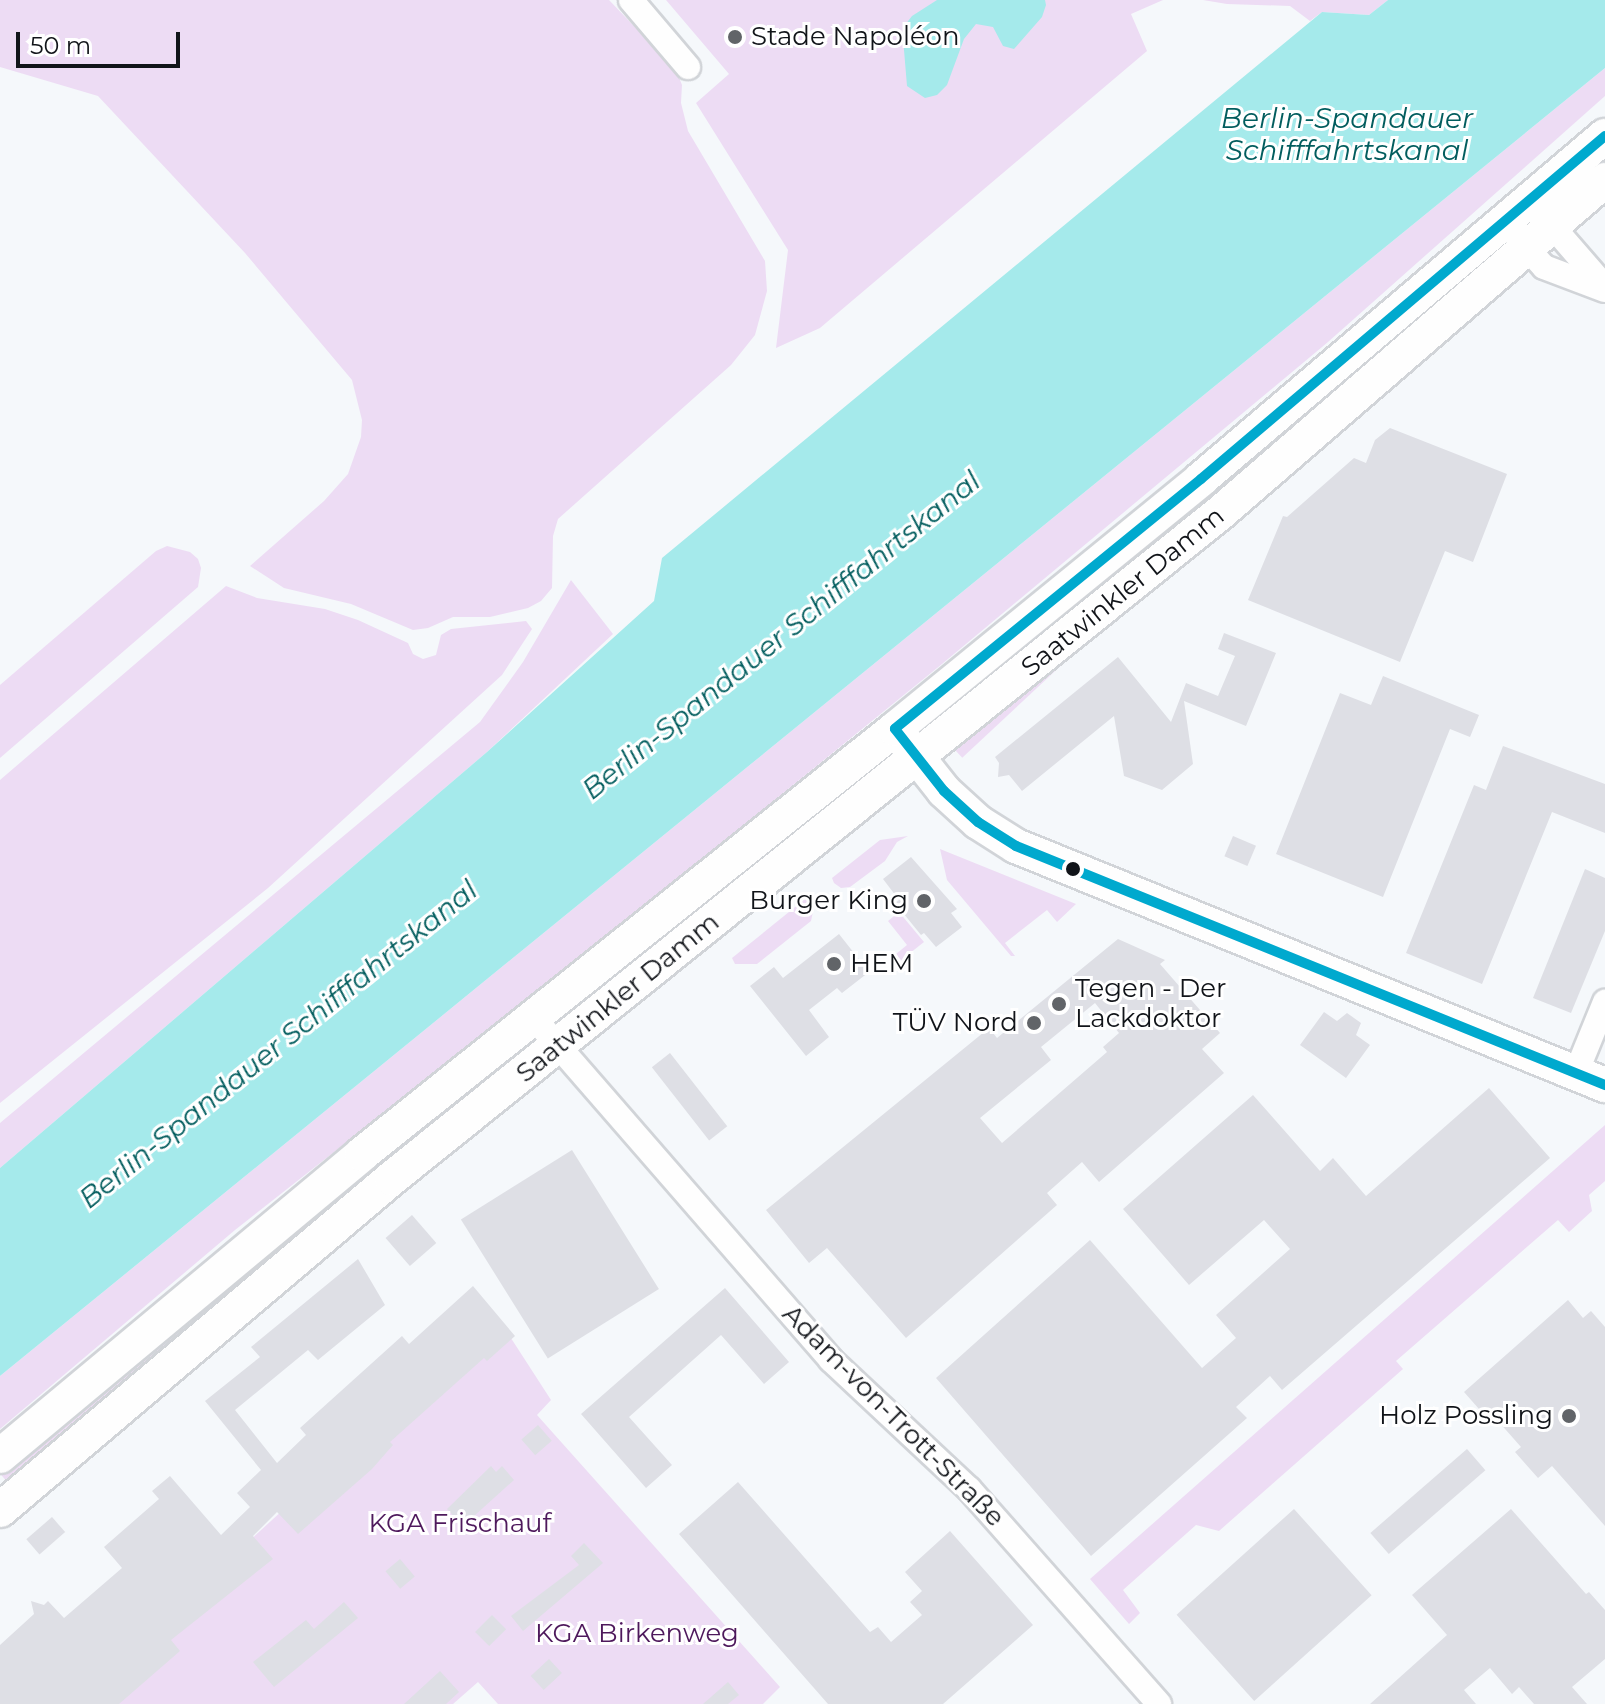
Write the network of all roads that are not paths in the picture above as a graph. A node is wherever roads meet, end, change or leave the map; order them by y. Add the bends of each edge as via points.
1 (631, 0) edge
2 (688, 67) dead end
3 (1605, 136) edge
4 (1605, 180) edge
5 (1530, 199) junction
6 (1504, 222) junction
7 (1539, 236) junction
8 (1605, 289) edge
9 (895, 729) junction
10 (918, 757) junction
11 (1605, 1002) edge
12 (533, 1017) junction
13 (557, 1046) junction
14 (1590, 1079) edge
15 (0, 1456) edge
16 (0, 1510) edge
17 (1159, 1704) edge

1 - 2 street
3 - 5 main road, Saatwinkler Damm
4 - 7 main road, Saatwinkler Damm
5 - 6 main road, Saatwinkler Damm
5 - 7 street
6 - 7 street
6 - 9 main road, Saatwinkler Damm
7 - 8 street
7 - 8 street via 1544,267
7 - 10 main road, Saatwinkler Damm via 1220,513
9 - 10 main road
9 - 12 main road, Saatwinkler Damm
10 - 13 main road, Saatwinkler Damm
10 - 14 main road via 978,822 1016,846
11 - 14 street
12 - 13 street, Adam-von-Trott-Straße
12 - 15 main road, Saatwinkler Damm
13 - 16 main road, Saatwinkler Damm via 386,1183
13 - 17 street, Adam-von-Trott-Straße via 831,1360 969,1489

